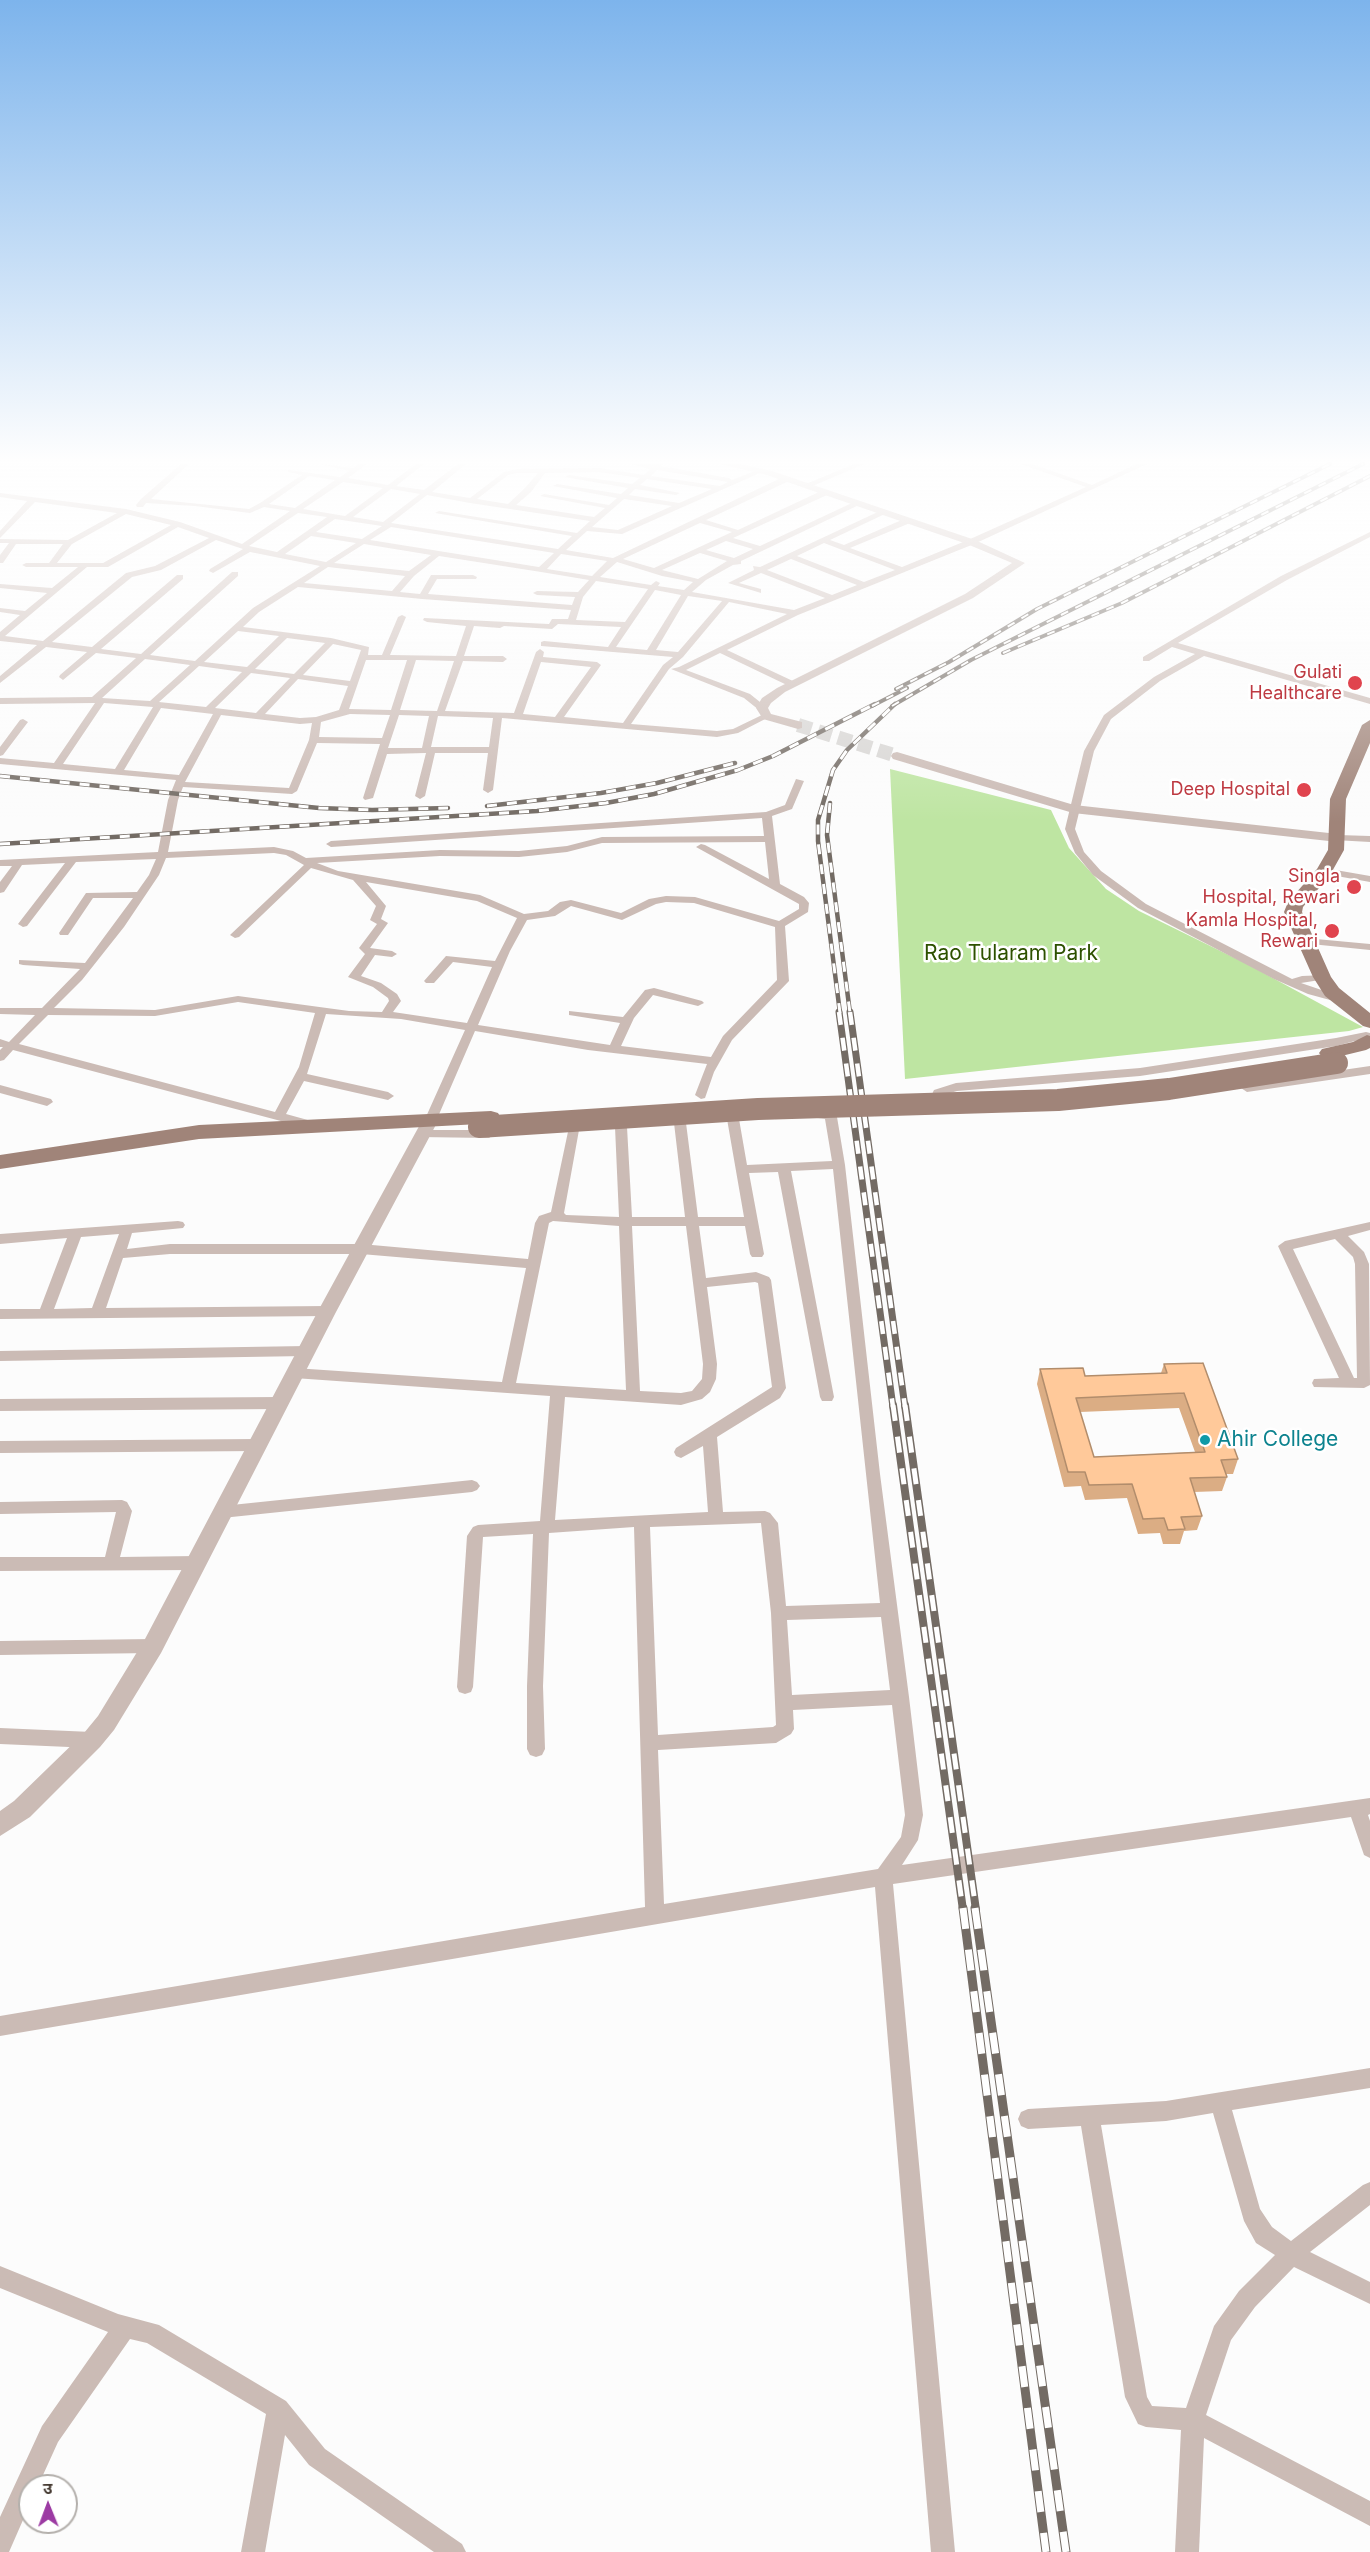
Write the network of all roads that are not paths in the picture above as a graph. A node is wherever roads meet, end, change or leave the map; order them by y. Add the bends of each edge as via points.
1 (64, 583) edge
2 (118, 583) edge
3 (173, 583) edge
4 (225, 583) edge
5 (403, 583) edge
6 (430, 583) edge
7 (468, 583) edge
8 (590, 583) edge
9 (623, 583) edge
10 (656, 583) edge
11 (696, 583) edge
12 (732, 583) edge
13 (796, 583) edge
14 (859, 583) edge
15 (869, 583) edge
16 (987, 583) edge
17 (1275, 583) edge
18 (294, 584) joint
19 (864, 585) junction
20 (0, 586) edge
21 (651, 588) junction
22 (55, 591) junction
23 (758, 591) dead end
24 (686, 593) junction
25 (394, 594) junction
26 (580, 595) junction
27 (422, 597) junction
28 (832, 598) junction
29 (455, 599) junction
30 (728, 600) junction
31 (514, 604) junction
32 (531, 605) junction
33 (576, 608) junction
34 (0, 610) edge
35 (795, 613) junction
36 (27, 614) junction
37 (402, 617) dead end
38 (427, 620) dead end
39 (571, 622) junction
40 (471, 624) junction
41 (627, 625) junction
42 (552, 627) junction
43 (236, 628) junction
44 (500, 628) junction
45 (285, 635) junction
46 (0, 637) edge
47 (330, 641) junction
48 (46, 644) junction
49 (544, 644) junction
50 (1171, 644) junction
51 (611, 648) junction
52 (96, 650) junction
53 (720, 650) junction
54 (651, 651) junction
55 (1201, 654) junction
56 (680, 655) junction
57 (145, 656) junction
58 (364, 657) junction
59 (385, 657) junction
60 (412, 658) junction
61 (458, 658) junction
62 (503, 659) dead end
63 (537, 659) junction
64 (1146, 659) dead end
65 (196, 663) junction
66 (666, 667) junction
67 (250, 669) junction
68 (680, 670) junction
69 (297, 676) junction
70 (63, 677) dead end
71 (0, 680) edge
72 (354, 684) junction
73 (792, 684) junction
74 (0, 701) edge
75 (98, 701) junction
76 (1370, 701) edge
77 (155, 705) junction
78 (207, 711) junction
79 (218, 712) junction
80 (343, 712) junction
81 (765, 712) junction
82 (394, 713) junction
83 (437, 714) junction
84 (498, 715) junction
85 (518, 716) junction
86 (257, 717) junction
87 (317, 720) junction
88 (558, 720) junction
89 (23, 722) dead end
90 (798, 725) tunnel mouth
91 (1370, 725) edge
92 (625, 726) junction
93 (314, 740) junction
94 (383, 746) junction
95 (428, 750) junction
96 (494, 750) junction
97 (0, 753) edge
98 (897, 756) tunnel mouth
99 (0, 761) edge
100 (57, 766) junction
101 (118, 772) junction
102 (181, 781) junction
103 (799, 781) dead end
104 (488, 790) dead end
105 (420, 796) dead end
106 (368, 798) dead end
107 (1074, 809) junction
108 (767, 815) junction
109 (1338, 838) junction
110 (770, 839) junction
111 (1370, 839) edge
112 (331, 844) dead end
113 (701, 848) dead end
114 (163, 853) junction
115 (74, 858) junction
116 (19, 862) junction
117 (307, 862) junction
118 (0, 863) edge
119 (1324, 871) junction
120 (356, 877) junction
121 (1370, 879) edge
122 (775, 886) junction
123 (0, 890) edge
124 (141, 895) junction
125 (524, 918) junction
126 (23, 924) dead end
127 (780, 925) junction
128 (64, 933) dead end
129 (235, 935) dead end
130 (1305, 941) junction
131 (1370, 947) edge
132 (372, 951) junction
133 (392, 954) dead end
134 (23, 962) dead end
135 (498, 965) junction
136 (87, 966) junction
137 (1322, 977) junction
138 (430, 981) dead end
139 (1291, 983) junction
140 (1343, 1002) junction
141 (698, 1003) dead end
142 (321, 1010) junction
143 (0, 1011) edge
144 (45, 1012) junction
145 (573, 1013) dead end
146 (386, 1016) junction
147 (627, 1021) junction
148 (470, 1027) junction
149 (1369, 1037) edge
150 (5, 1045) edge
151 (614, 1049) junction
152 (0, 1057) edge
153 (714, 1061) junction
154 (1370, 1070) edge
155 (300, 1076) junction
156 (0, 1089) edge
157 (701, 1095) dead end
158 (388, 1096) dead end
159 (47, 1102) dead end
160 (279, 1116) junction
161 (733, 1119) junction
162 (680, 1122) junction
163 (313, 1125) junction
164 (621, 1126) junction
165 (426, 1127) junction
166 (573, 1130) junction
167 (337, 1131) junction
168 (0, 1162) edge
169 (839, 1165) junction
170 (784, 1167) junction
171 (742, 1169) junction
172 (0, 1172) edge
173 (557, 1215) junction
174 (751, 1221) junction
175 (624, 1222) junction
176 (693, 1222) junction
177 (178, 1225) dead end
178 (1370, 1226) edge
179 (127, 1229) junction
180 (76, 1233) junction
181 (1338, 1234) junction
182 (0, 1239) edge
183 (361, 1249) junction
184 (118, 1254) junction
185 (757, 1254) dead end
186 (532, 1264) junction
187 (700, 1283) junction
188 (327, 1311) junction
189 (45, 1313) junction
190 (97, 1313) junction
191 (0, 1314) edge
192 (306, 1351) junction
193 (0, 1356) edge
194 (294, 1373) junction
195 (1319, 1383) dead end
196 (1349, 1383) junction
197 (1367, 1383) edge
198 (508, 1388) junction
199 (558, 1391) junction
200 (633, 1395) junction
201 (827, 1397) dead end
202 (279, 1403) junction
203 (0, 1405) edge
204 (709, 1434) junction
205 (258, 1445) junction
206 (0, 1447) edge
207 (681, 1452) dead end
208 (472, 1486) dead end
209 (0, 1508) edge
210 (222, 1512) junction
211 (716, 1518) junction
212 (642, 1521) junction
213 (544, 1527) junction
214 (111, 1563) junction
215 (196, 1563) junction
216 (0, 1564) edge
217 (888, 1610) junction
218 (779, 1613) junction
219 (153, 1646) junction
220 (0, 1648) edge
221 (465, 1688) dead end
222 (901, 1697) junction
223 (785, 1703) junction
224 (0, 1736) edge
225 (92, 1740) junction
226 (650, 1743) junction
227 (536, 1749) dead end
228 (1363, 1807) edge
229 (0, 1826) edge
230 (1370, 1849) edge
231 (883, 1877) junction
232 (655, 1914) junction
233 (0, 2026) edge
234 (1370, 2078) edge
235 (1220, 2102) junction
236 (1089, 2115) junction
237 (1028, 2119) dead end
238 (1370, 2192) edge
239 (1291, 2254) junction
240 (0, 2277) edge
241 (1370, 2293) edge
242 (126, 2326) junction
243 (278, 2409) junction
244 (1193, 2420) junction
245 (1370, 2514) edge
246 (0, 2544) edge
247 (253, 2552) edge
248 (454, 2552) edge
249 (943, 2552) edge
250 (1186, 2552) edge

1 - 22 street
2 - 48 street
3 - 52 street
4 - 57 street
5 - 25 street
6 - 27 street
7 - 29 street
8 - 26 street
9 - 21 street
10 - 21 street
11 - 24 street
12 - 23 street
13 - 28 street
14 - 19 street
15 - 19 street
16 - 73 street via 969,596
17 - 50 street
18 - 25 street
18 - 43 street
19 - 28 street
20 - 22 street
21 - 24 street
21 - 41 street
22 - 36 street
24 - 30 street
24 - 54 street
25 - 27 street
26 - 32 street via 539,589
26 - 33 street
27 - 29 street
28 - 35 street
29 - 31 street
30 - 35 street
30 - 56 street
31 - 32 street
31 - 44 street
32 - 33 street
33 - 39 street
34 - 36 street
35 - 53 street
36 - 46 street
37 - 59 street
38 - 40 street
39 - 41 street
39 - 42 street via 555,621
40 - 44 street
40 - 61 street
41 - 51 street
42 - 44 street
42 - 49 street
43 - 45 street
43 - 65 street
45 - 47 street
45 - 67 street
46 - 48 street
47 - 58 street via 366,649
47 - 69 street
48 - 52 street
48 - 71 street
49 - 51 street
49 - 63 street
50 - 55 street
50 - 64 street
51 - 54 street
52 - 57 street
52 - 70 street
53 - 68 street
53 - 73 street
54 - 56 street
55 - 76 street
55 - 107 street via 1157,679 1107,717 1089,751
56 - 66 street
57 - 65 street
57 - 75 street
58 - 59 street
58 - 72 street
59 - 60 street
60 - 61 street
60 - 82 street
61 - 62 street
61 - 83 street
63 - 85 street
63 - 88 street via 597,665
65 - 67 street
65 - 77 street
66 - 68 street
66 - 92 street
67 - 69 street
67 - 78 street
68 - 81 street via 747,696
69 - 72 street
69 - 86 street
72 - 80 street
73 - 81 street via 773,695
74 - 75 street
75 - 77 street
75 - 100 street
77 - 78 street
77 - 101 street
78 - 79 street
79 - 86 street
79 - 102 street
80 - 82 street
80 - 87 street
81 - 90 street
81 - 92 street via 724,734
82 - 83 street
82 - 94 street
83 - 84 street
83 - 95 street
84 - 85 street
84 - 96 street
85 - 88 street
86 - 87 street
87 - 93 street
88 - 92 street
89 - 97 street
91 - 109 main road via 1338,799
93 - 94 street
93 - 102 street via 292,791
94 - 95 street
94 - 106 street
95 - 96 street
95 - 105 street
96 - 104 street
98 - 107 street
99 - 100 street
100 - 101 street
101 - 102 street
102 - 114 street via 173,800
103 - 108 street via 789,807
107 - 109 street
107 - 139 street via 1070,829 1076,848 1110,885 1142,906
108 - 110 street
108 - 112 street
109 - 111 street
109 - 119 main road
110 - 117 street via 614,840 519,854 440,853
110 - 122 street
113 - 122 street
114 - 115 street
114 - 117 street via 274,850
114 - 124 street
115 - 116 street
115 - 126 street
116 - 118 street
116 - 123 street
117 - 120 street via 328,872
117 - 129 street
119 - 121 street
119 - 130 main road via 1294,906
120 - 125 street via 480,898
120 - 132 street via 381,906 375,920 383,924 365,946 365,950
122 - 127 street via 800,899 805,906
124 - 128 street via 90,895
124 - 136 street
125 - 127 street via 551,914 568,903 622,917 656,901 692,899
125 - 135 street
127 - 153 street via 783,981 727,1038
130 - 131 street
130 - 137 main road
132 - 133 street
132 - 146 street via 354,977 393,996 395,1001
134 - 136 street
135 - 138 street via 450,958
135 - 148 street
136 - 144 street
137 - 139 street
137 - 140 main road
139 - 140 street
140 - 149 main road via 1349,1022
141 - 147 street via 651,992
142 - 144 street via 238,999 155,1013
142 - 146 street
142 - 155 street
143 - 144 street
144 - 150 street
145 - 147 street
146 - 148 street
147 - 151 street
148 - 151 street
148 - 165 street
149 - 154 street via 1140,1072 956,1087 938,1093 934,1102 939,1109 956,1113 1100,1107
149 - 165 main road, bridge via 1333,1058 1191,1086 1058,1100 758,1109
150 - 152 street
150 - 160 street
151 - 153 street
153 - 157 street
155 - 158 street
155 - 160 street
156 - 159 street
160 - 163 street
161 - 162 street
161 - 169 street via 828,1115
161 - 171 street
162 - 164 street
162 - 176 street
163 - 165 main road
163 - 167 street
163 - 168 main road via 199,1132
164 - 166 street
164 - 175 street
165 - 166 street via 453,1136
165 - 167 main road
165 - 183 street
166 - 173 street
167 - 172 main road via 194,1140
169 - 170 street
169 - 217 street
170 - 171 street
170 - 201 street
171 - 174 street
173 - 175 street via 563,1219
173 - 186 street via 543,1221
174 - 176 street
174 - 185 street
175 - 176 street
175 - 200 street
176 - 187 street
177 - 179 street
178 - 181 street
179 - 180 street
179 - 184 street
180 - 182 street
180 - 189 street
181 - 196 street via 1286,1246
181 - 197 street via 1362,1264
183 - 184 street via 170,1249
183 - 186 street
183 - 188 street
184 - 190 street
186 - 198 street
187 - 200 street via 710,1364 705,1388 697,1395 681,1399
187 - 204 street via 756,1277 764,1280 779,1383 775,1394
188 - 190 street
188 - 192 street
189 - 190 street
189 - 191 street
192 - 193 street
192 - 194 street
194 - 198 street
194 - 202 street
195 - 196 street
196 - 197 street
198 - 199 street
199 - 200 street
199 - 213 street
202 - 203 street
202 - 205 street
204 - 207 street
204 - 211 street
205 - 206 street
205 - 210 street
208 - 210 street
209 - 214 street via 122,1506
210 - 215 street
211 - 212 street
211 - 218 street via 769,1519
212 - 213 street
212 - 226 street
213 - 221 street via 475,1533
213 - 227 street via 535,1686
214 - 215 street
214 - 216 street
215 - 219 street
217 - 218 street
217 - 222 street
218 - 223 street
219 - 220 street
219 - 225 street
222 - 223 street
222 - 231 street via 913,1828
223 - 226 street via 785,1730 776,1735
224 - 225 street
225 - 229 street
226 - 232 street
228 - 230 street
228 - 231 street
231 - 232 street
231 - 249 street
232 - 233 street
234 - 235 street
235 - 236 street via 1166,2111
235 - 239 street via 1251,2214 1264,2235
236 - 237 street
236 - 244 street via 1140,2409 1153,2417
238 - 239 street
239 - 241 street
239 - 244 street via 1247,2299 1222,2334
240 - 242 street
242 - 243 street via 151,2333
242 - 246 street via 50,2434
243 - 247 street
243 - 248 street via 317,2457
244 - 245 street
244 - 250 street

